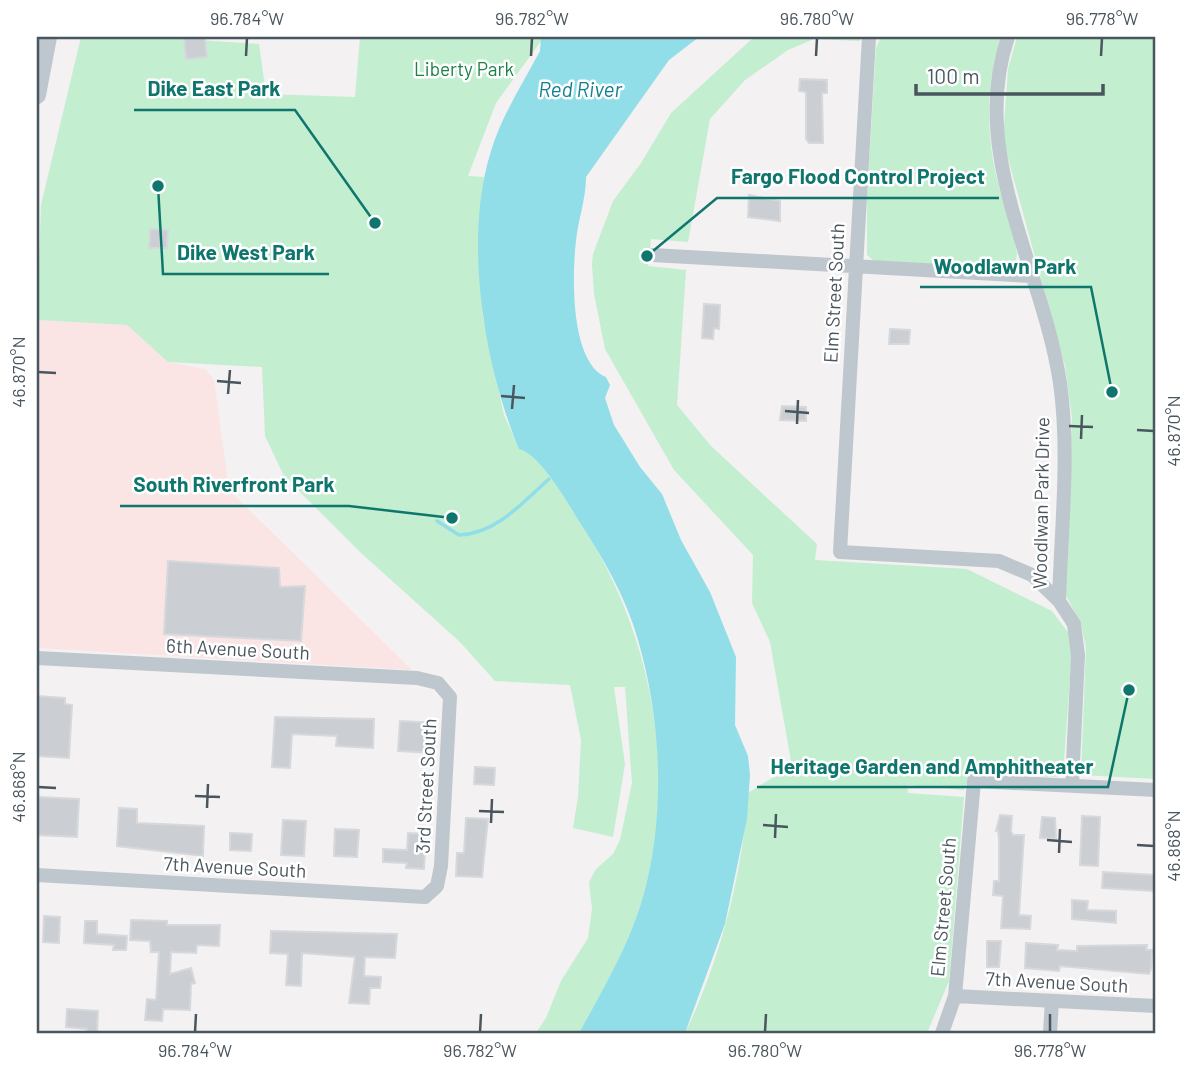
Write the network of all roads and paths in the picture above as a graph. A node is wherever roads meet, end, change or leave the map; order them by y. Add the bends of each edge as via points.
1 (48, 37) edge
2 (869, 37) edge
3 (1008, 37) edge
4 (37, 95) edge
5 (652, 255) dead end
6 (854, 266) junction
7 (1032, 276) junction
8 (1059, 601) junction
9 (37, 658) edge
10 (438, 683) joint
11 (1072, 785) junction
12 (1156, 790) edge
13 (37, 875) edge
14 (430, 893) joint
15 (955, 996) junction
16 (1052, 1002) junction
17 (1156, 1006) edge
18 (942, 1033) edge
19 (1050, 1033) edge

1 - 4 street
2 - 6 street, Elm Street South
3 - 7 street, Woodlwan Park Drive via 999,79 996,138
5 - 6 street
6 - 7 street
6 - 8 street, Elm Street South via 840,552 999,561 1032,575
7 - 8 street, Woodlwan Park Drive via 1060,382 1064,428
8 - 11 street via 1074,624 1078,655
9 - 10 street, 6th Avenue South
10 - 14 street, 3rd Street South via 450,697 438,886
11 - 12 street
11 - 15 street, Elm Street South via 974,781
13 - 14 street, 7th Avenue South via 425,897
15 - 16 street, 7th Avenue South
15 - 18 street, Elm Street South
16 - 17 street, 7th Avenue South
16 - 19 street

